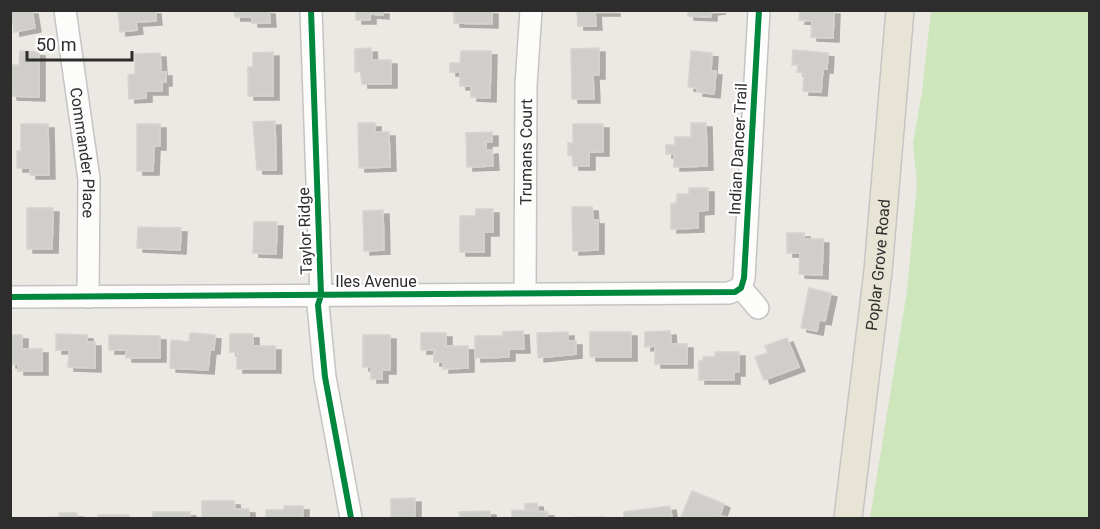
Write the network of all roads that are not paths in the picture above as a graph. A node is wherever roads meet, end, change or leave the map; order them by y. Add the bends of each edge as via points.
1 (65, 10) edge
2 (311, 10) edge
3 (531, 10) edge
4 (759, 10) edge
5 (900, 10) edge
6 (741, 288) junction
7 (525, 294) junction
8 (321, 295) junction
9 (10, 297) edge
10 (88, 297) junction
11 (758, 308) dead end
12 (351, 519) edge
13 (848, 519) edge

1 - 10 street, Commander Place via 89,179
2 - 8 street, Taylor Ridge
3 - 7 street, Trumans Court via 526,86
4 - 6 street, Indian Dancer Trail
5 - 13 main road, Poplar Grove Road via 878,271
6 - 7 street, Iles Avenue via 729,293
6 - 11 street
7 - 8 street, Iles Avenue
8 - 10 street, Iles Avenue
8 - 12 street, Taylor Ridge via 318,305 325,378
9 - 10 street, Iles Avenue

